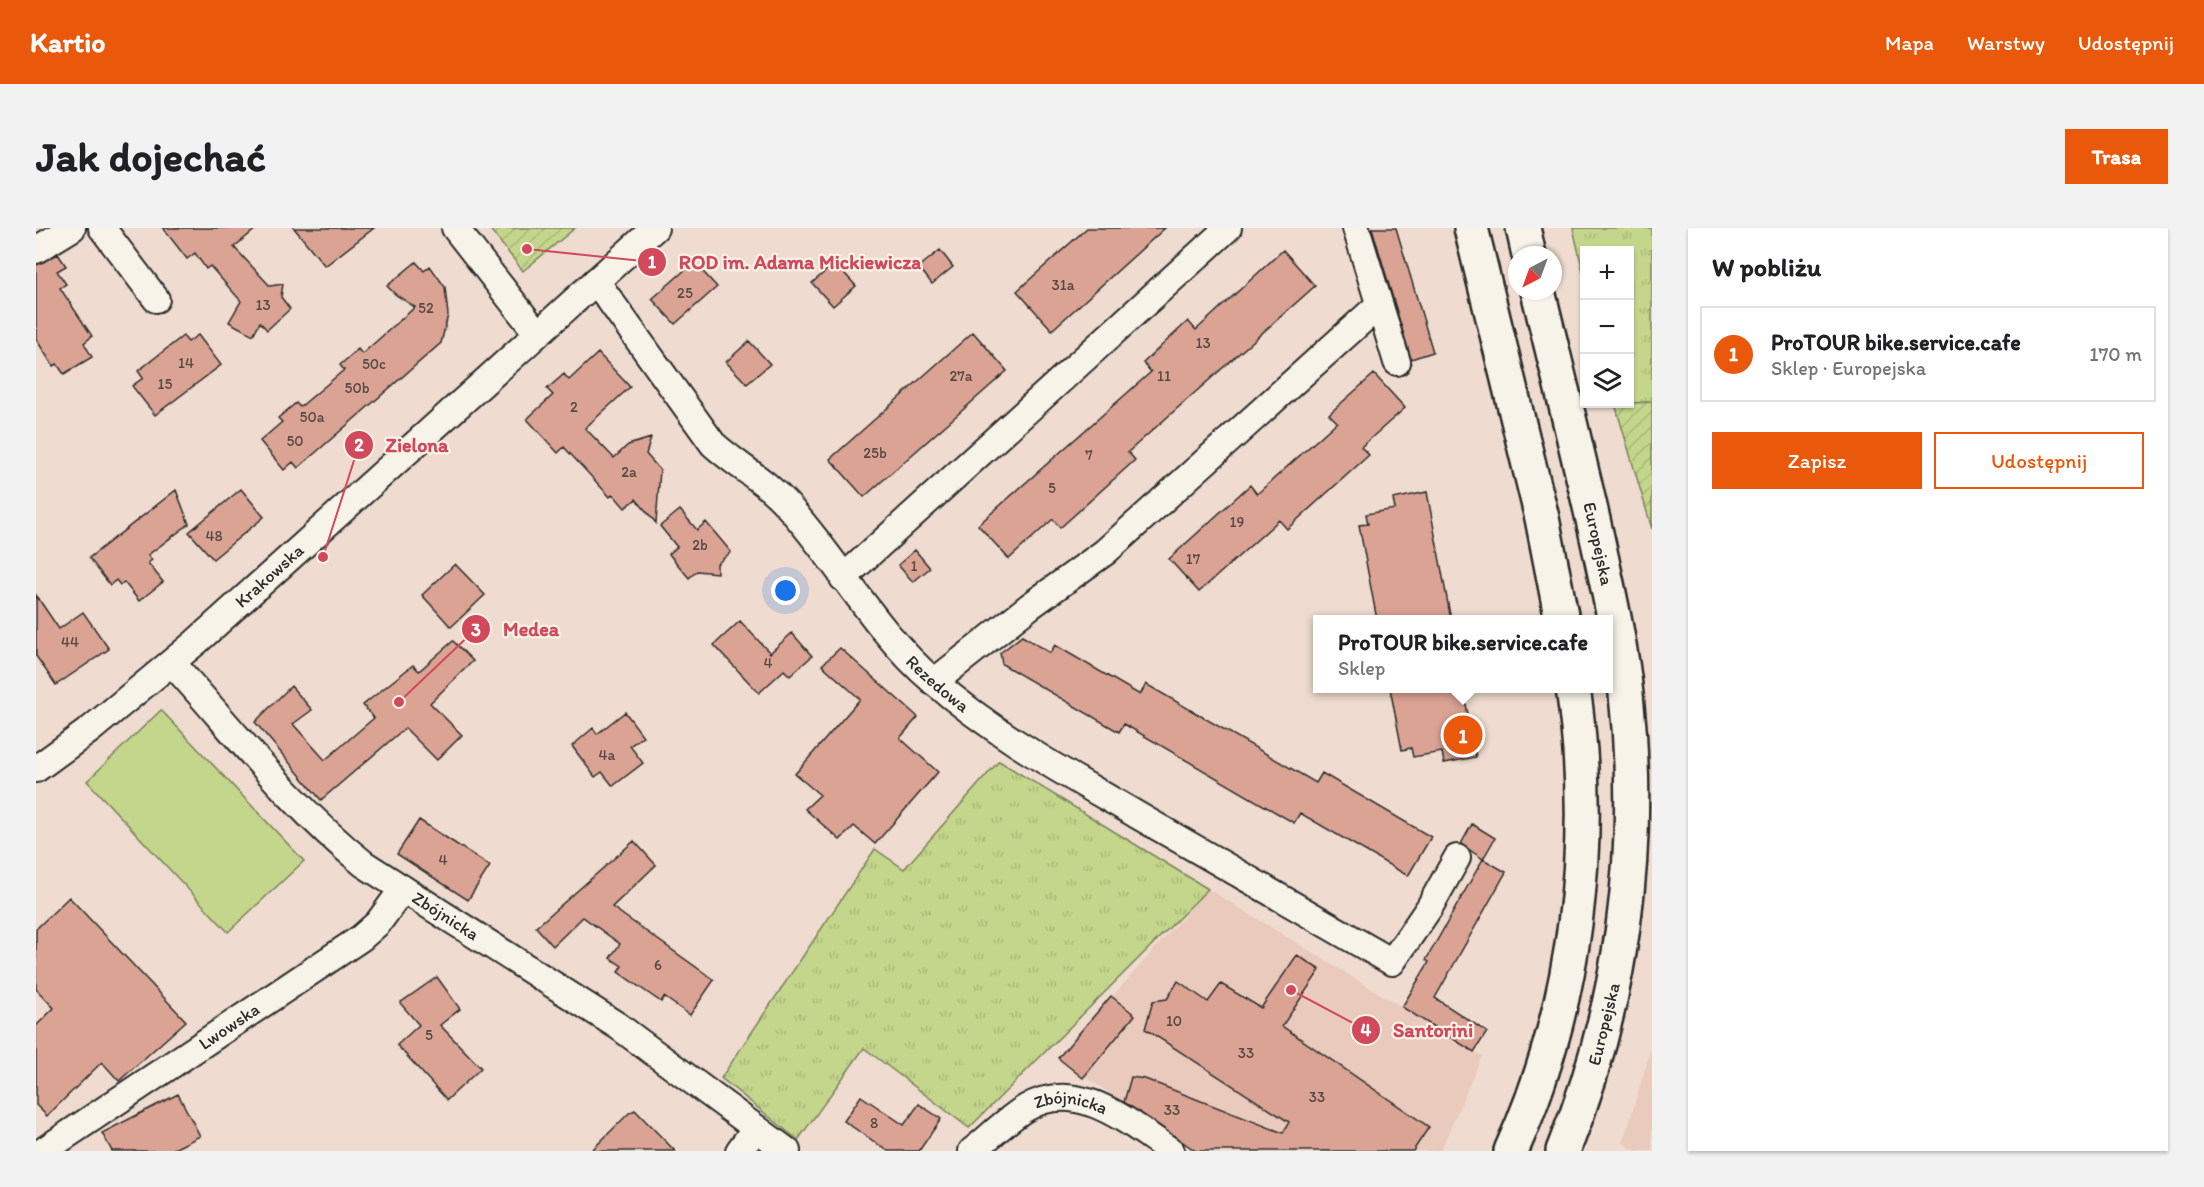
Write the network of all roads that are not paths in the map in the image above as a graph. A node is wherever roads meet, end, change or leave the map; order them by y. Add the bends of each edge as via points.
1 (72, 228) edge
2 (102, 228) edge
3 (455, 228) edge
4 (655, 228) edge
5 (1228, 228) edge
6 (1356, 228) edge
7 (1472, 228) edge
8 (1523, 228) edge
9 (1527, 246) edge
10 (36, 250) edge
11 (596, 281) junction
12 (156, 299) dead end
13 (1540, 300) edge
14 (1379, 305) junction
15 (537, 333) junction
16 (1397, 362) dead end
17 (843, 578) junction
18 (1561, 615) edge
19 (172, 663) junction
20 (934, 682) junction
21 (1573, 693) edge
22 (36, 769) edge
23 (1457, 858) dead end
24 (403, 889) junction
25 (756, 1128) junction
26 (43, 1151) edge
27 (739, 1151) edge
28 (787, 1151) edge
29 (972, 1151) edge
30 (1171, 1151) edge
31 (1511, 1151) edge
32 (1563, 1151) edge

1 - 10 street
2 - 12 street
3 - 15 street
4 - 11 street, Krakowska
5 - 17 street
6 - 14 street
7 - 18 main road via 1542,518
8 - 9 main road
11 - 15 street, Krakowska
11 - 17 street, Rezedowa via 713,444 767,484
13 - 32 main road, Europejska via 1611,602 1626,692 1632,788 1629,871 1616,976 1594,1067
14 - 16 street
14 - 20 street via 1105,552
15 - 19 street, Krakowska
17 - 20 street, Rezedowa via 890,639
19 - 22 street, Krakowska
19 - 24 street, Zbójnicka via 331,837
20 - 23 street, Rezedowa via 994,729 1054,767 1392,962
21 - 31 main road via 1582,839 1574,932 1554,1028
24 - 25 street, Zbójnicka via 618,1026
24 - 26 street, Lwowska via 378,923 361,938
25 - 27 street
25 - 28 street, Zbójnicka
29 - 30 street, Zbójnicka via 1024,1109 1054,1097 1094,1103

